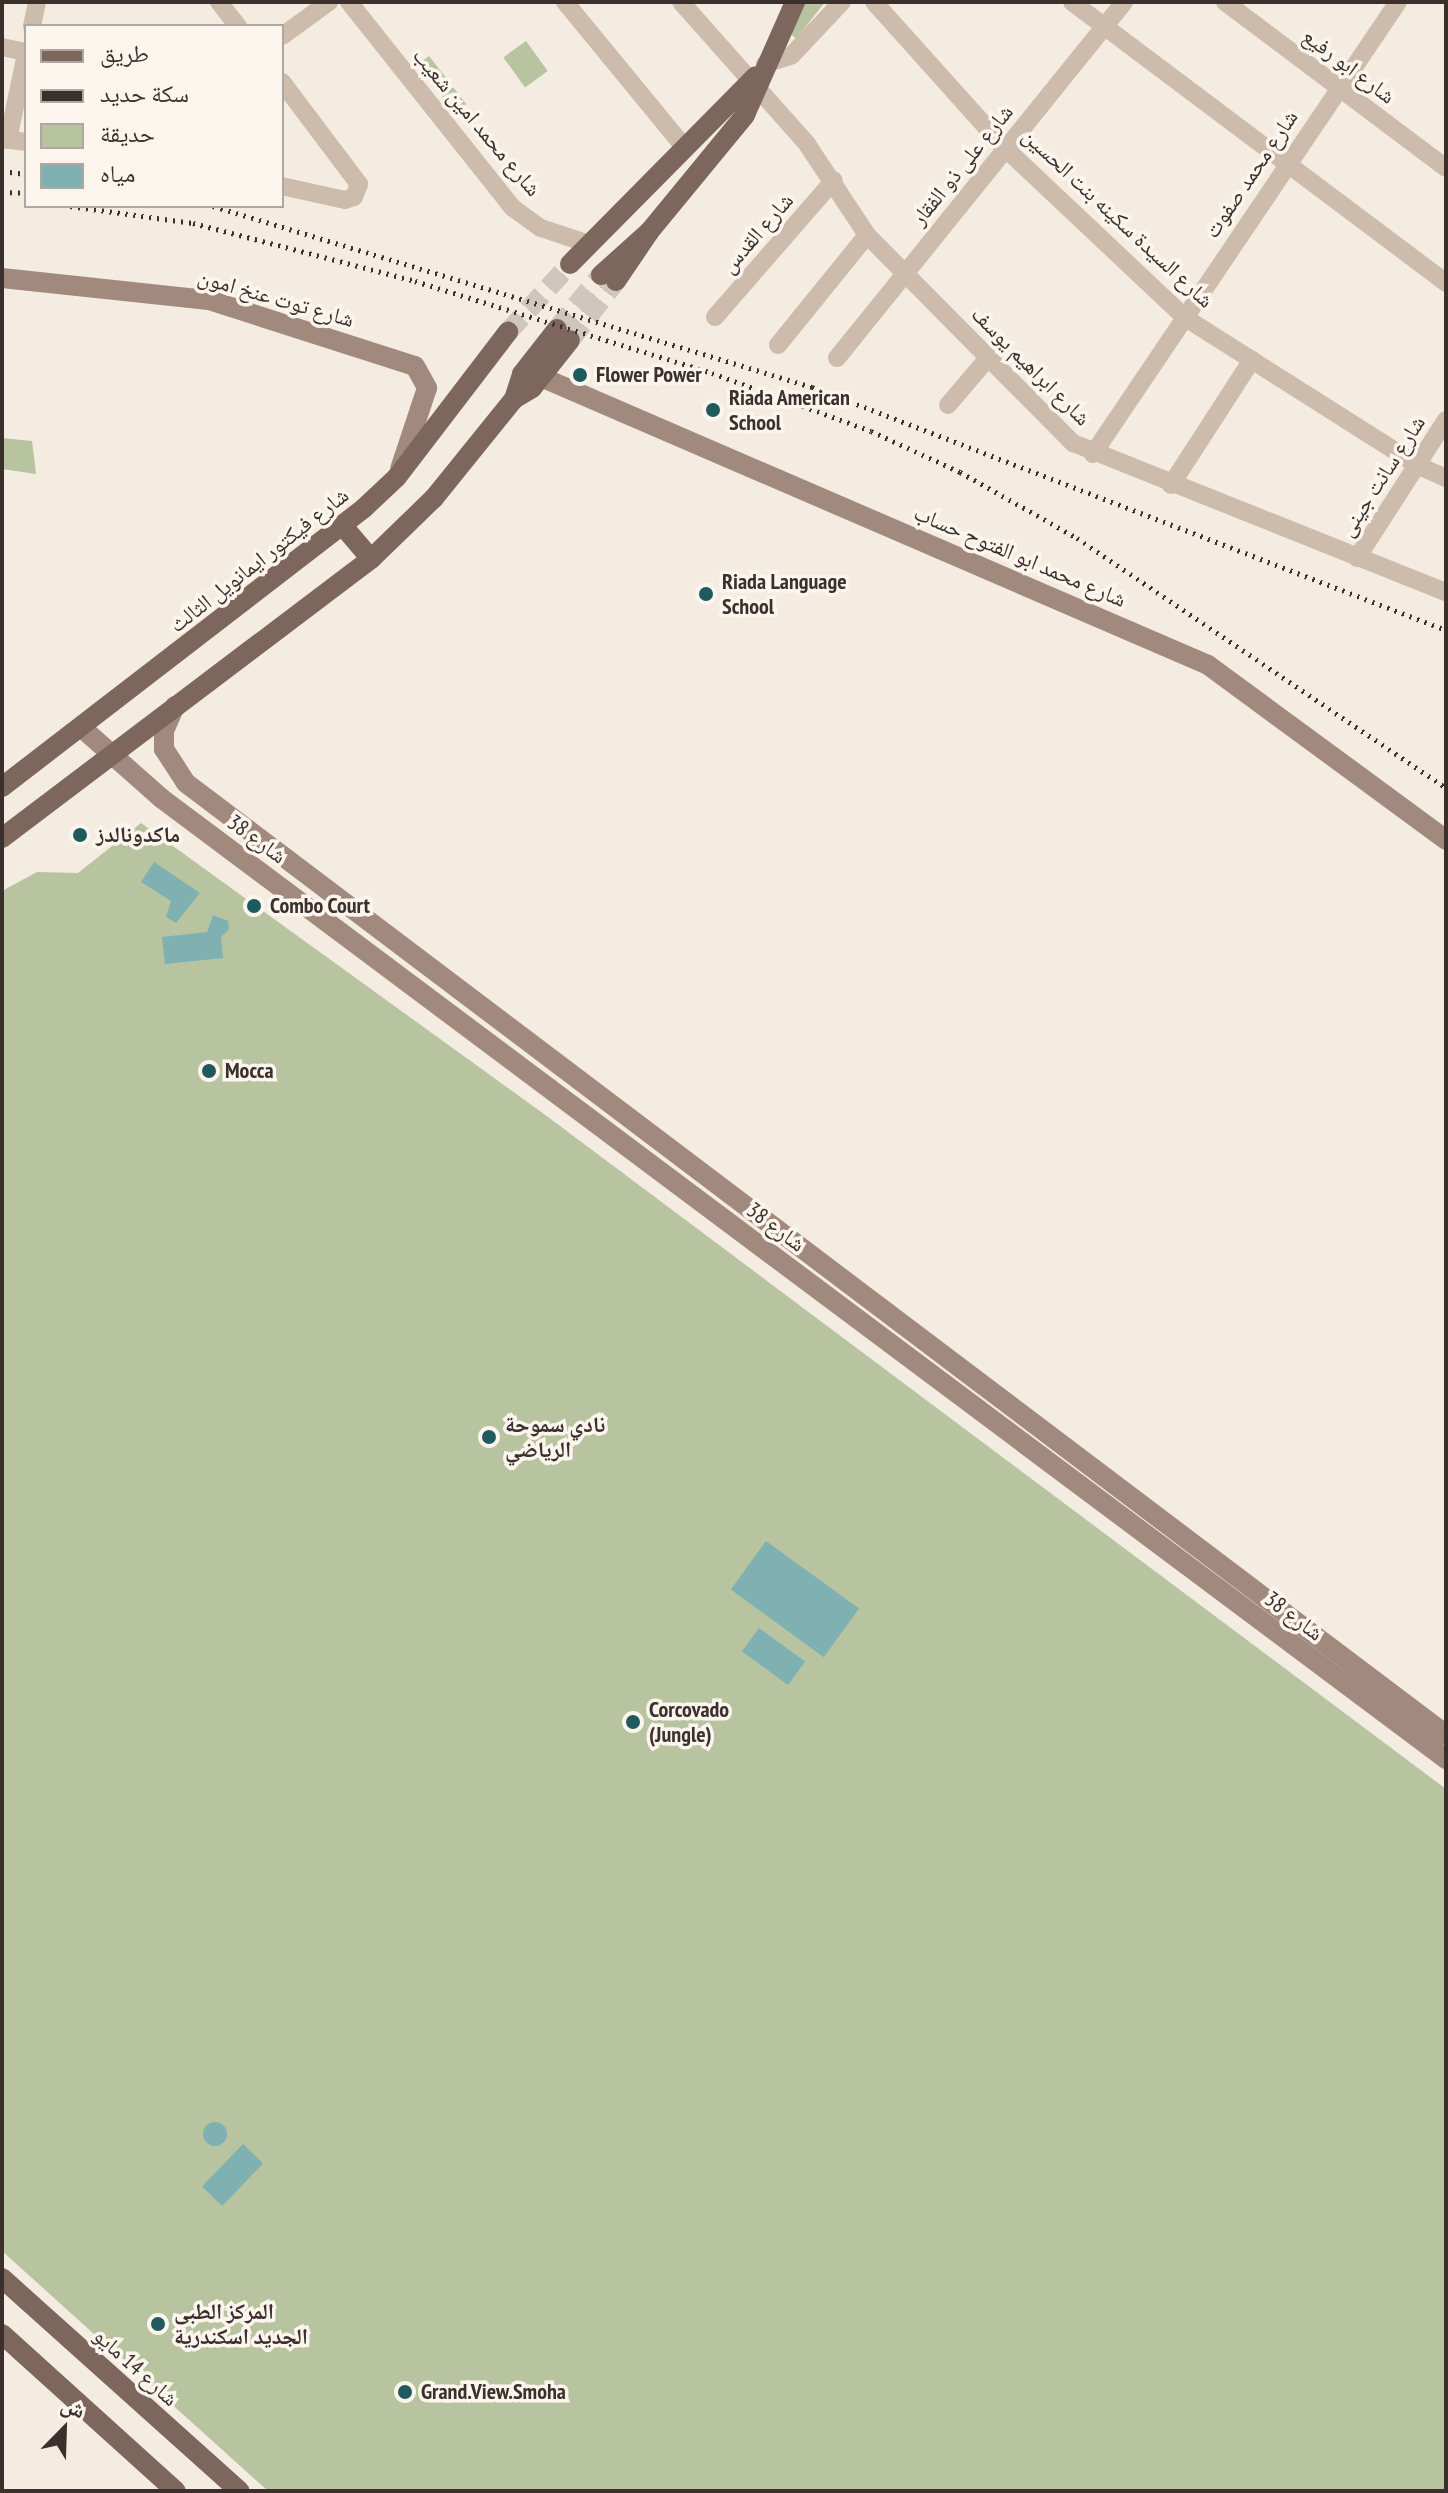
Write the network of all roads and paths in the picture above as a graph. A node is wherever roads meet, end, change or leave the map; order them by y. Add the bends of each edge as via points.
1 (37, 2) edge
2 (329, 2) edge
3 (349, 2) edge
4 (565, 2) edge
5 (681, 2) edge
6 (795, 2) edge
7 (842, 2) edge
8 (874, 2) edge
9 (1072, 2) edge
10 (1124, 2) edge
11 (1398, 2) edge
12 (227, 4) edge
13 (1230, 4) edge
14 (32, 24) edge
15 (237, 24) edge
16 (1103, 28) junction
17 (284, 35) edge
18 (2, 47) edge
19 (24, 52) edge
20 (24, 65) edge
21 (768, 65) junction
22 (284, 85) edge
23 (755, 87) junction
24 (1339, 88) junction
25 (12, 140) edge
26 (685, 148) junction
27 (1006, 149) junction
28 (1286, 165) junction
29 (1446, 168) edge
30 (834, 180) junction
31 (284, 186) edge
32 (867, 235) junction
33 (589, 244) junction
34 (570, 264) tunnel mouth
35 (904, 273) junction
36 (2, 278) edge
37 (609, 278) tunnel mouth
38 (1446, 283) edge
39 (715, 317) dead end
40 (1184, 317) junction
41 (508, 332) tunnel mouth
42 (778, 345) dead end
43 (837, 358) dead end
44 (988, 358) junction
45 (1252, 360) junction
46 (541, 377) junction
47 (514, 399) junction
48 (948, 405) dead end
49 (1446, 420) edge
50 (1093, 454) junction
51 (1419, 466) junction
52 (397, 477) junction
53 (1446, 478) edge
54 (1171, 485) junction
55 (343, 526) junction
56 (1357, 558) junction
57 (371, 559) junction
58 (1446, 592) edge
59 (175, 706) junction
60 (82, 728) junction
61 (111, 756) junction
62 (2, 787) edge
63 (2, 838) edge
64 (1446, 840) edge
65 (1211, 1571) junction
66 (1446, 1735) edge
67 (1446, 1759) edge
68 (2, 2278) edge
69 (2, 2334) edge
70 (176, 2491) edge
71 (239, 2491) edge

1 - 14 street
2 - 17 street
3 - 33 street, شارع محمد امين شعيب via 513,208 549,232
4 - 26 street
5 - 23 street, شارع ابراهيم يوسف
6 - 21 main road
7 - 21 street via 792,55
8 - 27 street, شارع السيدة سكينه بنت الحسين
9 - 16 street
10 - 16 street, شارع على ذو الفقار
11 - 24 street, شارع محمد صفوت
12 - 15 street
13 - 24 street, شارع ابو رفيع
16 - 27 street, شارع على ذو الفقار
16 - 28 street
18 - 19 street
20 - 25 street
21 - 23 main road
22 - 31 street via 359,184 357,193 345,200
23 - 26 main road
23 - 30 street, شارع ابراهيم يوسف
23 - 37 main road
24 - 28 street, شارع محمد صفوت
24 - 29 street, شارع ابو رفيع
26 - 33 main road
27 - 35 street, شارع على ذو الفقار
27 - 40 street, شارع السيدة سكينه بنت الحسين
28 - 38 street
28 - 40 street, شارع محمد صفوت
30 - 32 street, شارع ابراهيم يوسف
30 - 39 street, شارع القدس
32 - 35 street, شارع ابراهيم يوسف
32 - 42 street
33 - 34 main road
35 - 43 street, شارع على ذو الفقار
35 - 44 street, شارع ابراهيم يوسف
36 - 52 street, شارع توت عنخ امون via 209,300 415,366 427,388
40 - 45 street, شارع السيدة سكينه بنت الحسين
40 - 50 street, شارع محمد صفوت
41 - 52 main road, شارع فيكتور ايمانويل الثالث
44 - 48 street
44 - 50 street, شارع ابراهيم يوسف via 1073,443
45 - 51 street, شارع السيدة سكينه بنت الحسين
45 - 54 street
46 - 47 main road
46 - 47 main road via 564,334 518,380
46 - 64 street, شارع محمد ابو الفتوح حساب via 1208,665
47 - 57 main road via 469,458
49 - 51 street, شارع سانت جينى
50 - 54 street, شارع ابراهيم يوسف
51 - 53 street, شارع السيدة سكينه بنت الحسين
51 - 56 street, شارع سانت جينى
52 - 55 main road, شارع فيكتور ايمانويل الثالث
54 - 56 street, شارع ابراهيم يوسف
55 - 57 main road
55 - 60 main road, شارع فيكتور ايمانويل الثالث
56 - 58 street, شارع ابراهيم يوسف
57 - 59 main road
59 - 61 main road
59 - 65 street, شارع 38 via 164,731 164,749 186,783
60 - 61 street, شارع 38
60 - 62 main road, شارع فيكتور ايمانويل الثالث
61 - 63 main road
61 - 65 street, شارع 38
65 - 66 street, شارع 38
65 - 67 street, شارع 38
68 - 71 main road, شارع 14 مايو
69 - 70 main road

